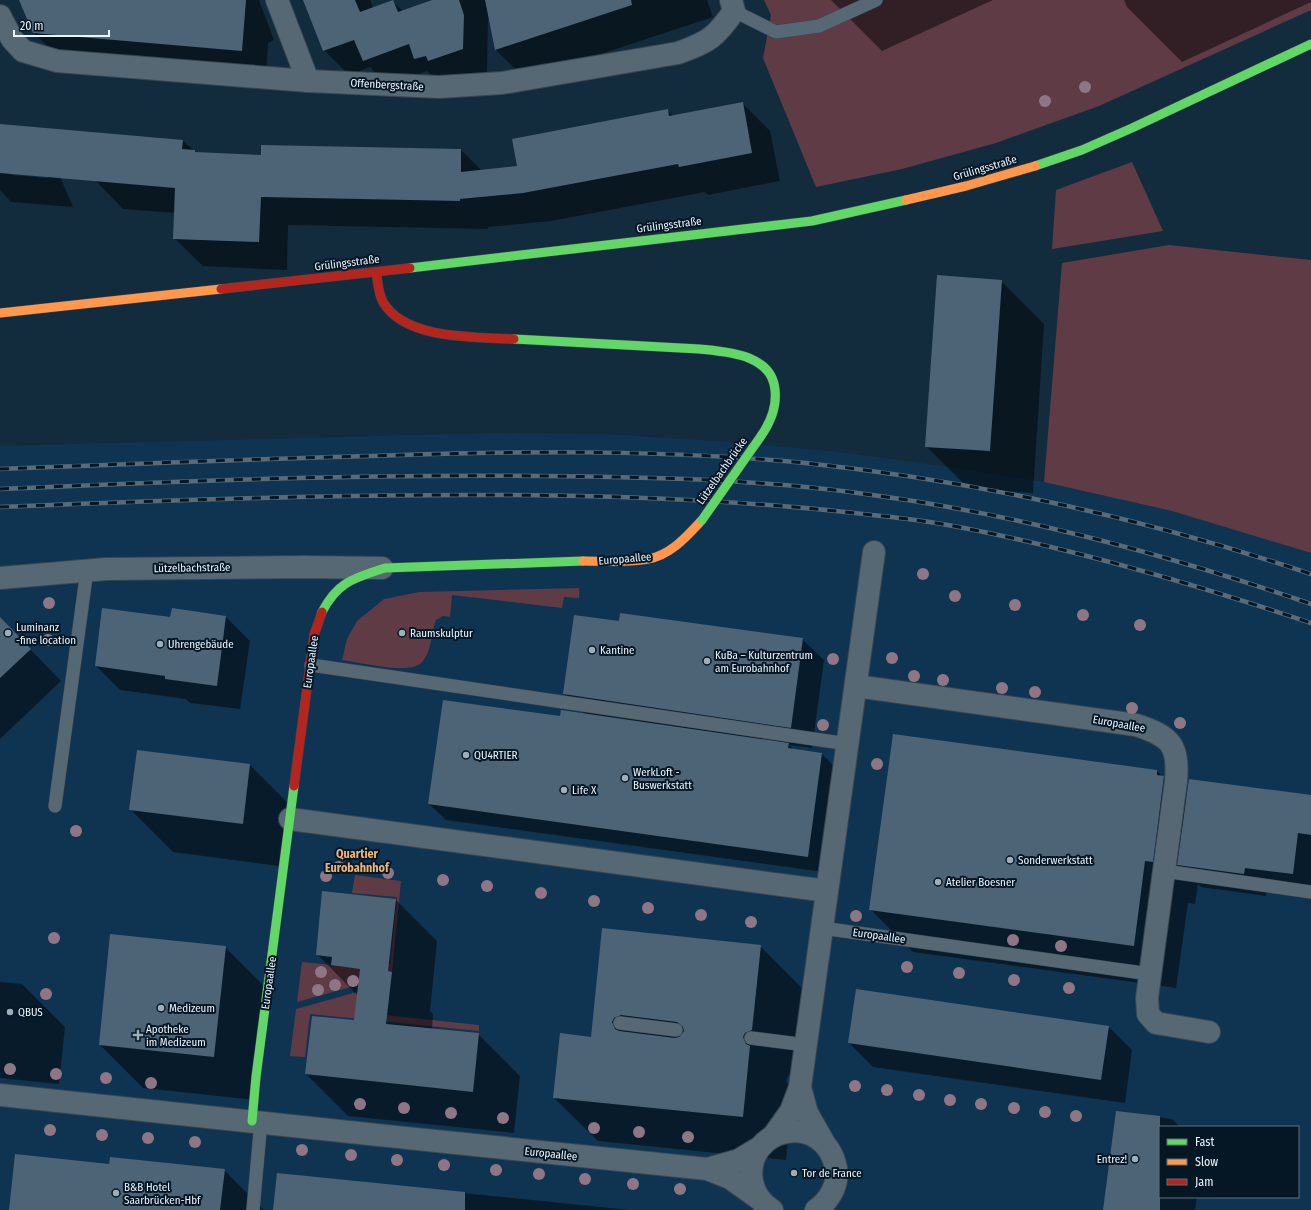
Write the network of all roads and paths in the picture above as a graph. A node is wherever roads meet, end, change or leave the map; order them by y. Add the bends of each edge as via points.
1 (277, 0) edge
2 (876, 0) edge
3 (732, 5) edge
4 (0, 16) edge
5 (1311, 44) edge
6 (308, 81) junction
7 (376, 272) junction
8 (0, 313) edge
9 (702, 520) joint
10 (874, 552) dead end
11 (385, 568) junction
12 (87, 570) junction
13 (0, 578) edge
14 (311, 665) junction
15 (856, 686) junction
16 (848, 744) junction
17 (55, 806) dead end
18 (290, 818) junction
19 (1164, 871) junction
20 (827, 891) junction
21 (1311, 892) edge
22 (822, 928) junction
23 (1150, 974) junction
24 (620, 1023) dead end
25 (676, 1030) dead end
26 (1209, 1032) dead end
27 (751, 1038) dead end
28 (806, 1044) junction
29 (800, 1087) junction
30 (0, 1094) edge
31 (257, 1121) junction
32 (767, 1142) junction
33 (824, 1143) junction
34 (707, 1169) junction
35 (765, 1204) edge
36 (253, 1210) edge
37 (816, 1210) edge

1 - 6 street
2 - 3 lane via 819,26 776,32
3 - 6 street, Offenbergstraße via 719,32 700,46 678,53 502,83 439,88
4 - 6 street, Offenbergstraße via 12,39 23,51 57,62
5 - 7 street, Grülingsstraße via 1082,150 1038,166 958,188 812,221
7 - 8 street, Grülingsstraße
7 - 9 street, Lützelbachbrücke, bridge via 383,302 393,314 410,326 430,331 455,336 699,349 731,353 765,366 777,387 775,404 766,429
9 - 11 street, Europaallee via 667,553 648,559
10 - 15 street, Europaallee
11 - 12 street, Lützelbachstraße via 305,566
11 - 14 street, Europaallee via 345,583 330,599 320,614 314,636
12 - 13 street, Lützelbachstraße
12 - 17 lane
14 - 16 lane
14 - 18 street, Europaallee
15 - 16 street, Europaallee
15 - 19 street, Europaallee via 1136,725 1158,732 1171,743 1177,766
16 - 20 street, Europaallee
18 - 20 street
18 - 31 street, Europaallee
19 - 21 lane
19 - 23 street, Europaallee
20 - 22 street, Europaallee
22 - 23 lane, Europaallee
22 - 28 street, Europaallee
23 - 26 street, Europaallee via 1148,1014 1156,1023
24 - 25 lane
27 - 28 lane
28 - 29 street, Europaallee
29 - 32 street, Europaallee via 791,1111
29 - 33 street, Europaallee via 807,1114
30 - 31 street, Europaallee
31 - 34 street, Europaallee
31 - 36 lane
32 - 33 street via 784,1132 805,1132
32 - 34 street, Europaallee via 739,1160
32 - 35 street via 752,1162 751,1174 753,1187
33 - 37 street, Europaallee via 833,1156 837,1172 834,1188 826,1202
34 - 35 street, Europaallee via 730,1178

